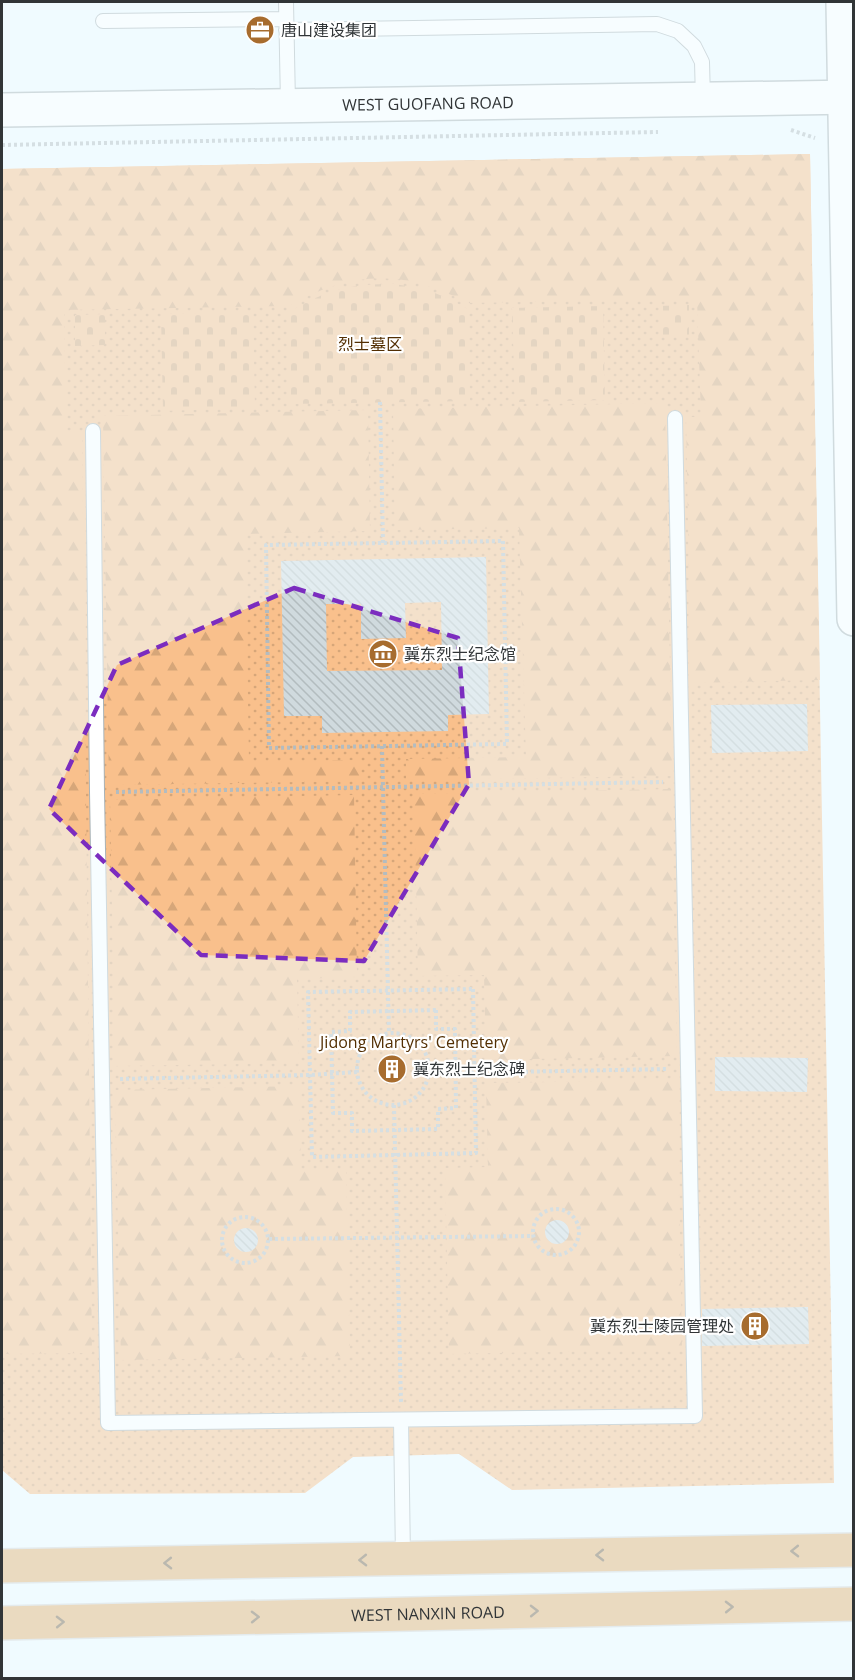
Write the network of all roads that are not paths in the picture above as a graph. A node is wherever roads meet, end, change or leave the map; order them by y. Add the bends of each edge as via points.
1 (286, 2) edge
2 (843, 2) edge
3 (103, 21) dead end
4 (286, 24) junction
5 (849, 97) edge
6 (703, 99) junction
7 (288, 104) junction
8 (2, 110) edge
9 (675, 418) dead end
10 (93, 431) dead end
11 (852, 489) edge
12 (854, 619) edge
13 (401, 1420) junction
14 (854, 1550) edge
15 (403, 1559) junction
16 (2, 1566) edge
17 (854, 1604) edge
18 (2, 1623) edge

1 - 4 lane
2 - 5 street
3 - 4 lane
4 - 6 lane via 657,24 678,31 694,46 702,62
4 - 7 lane
5 - 6 street, WEST GUOFANG ROAD
5 - 11 street
6 - 7 street, WEST GUOFANG ROAD
7 - 8 street, WEST GUOFANG ROAD
9 - 13 lane via 695,1416
10 - 13 lane via 108,1423
11 - 12 street
13 - 15 lane
14 -> 15 main road
15 -> 16 main road
18 -> 17 main road, WEST NANXIN ROAD

